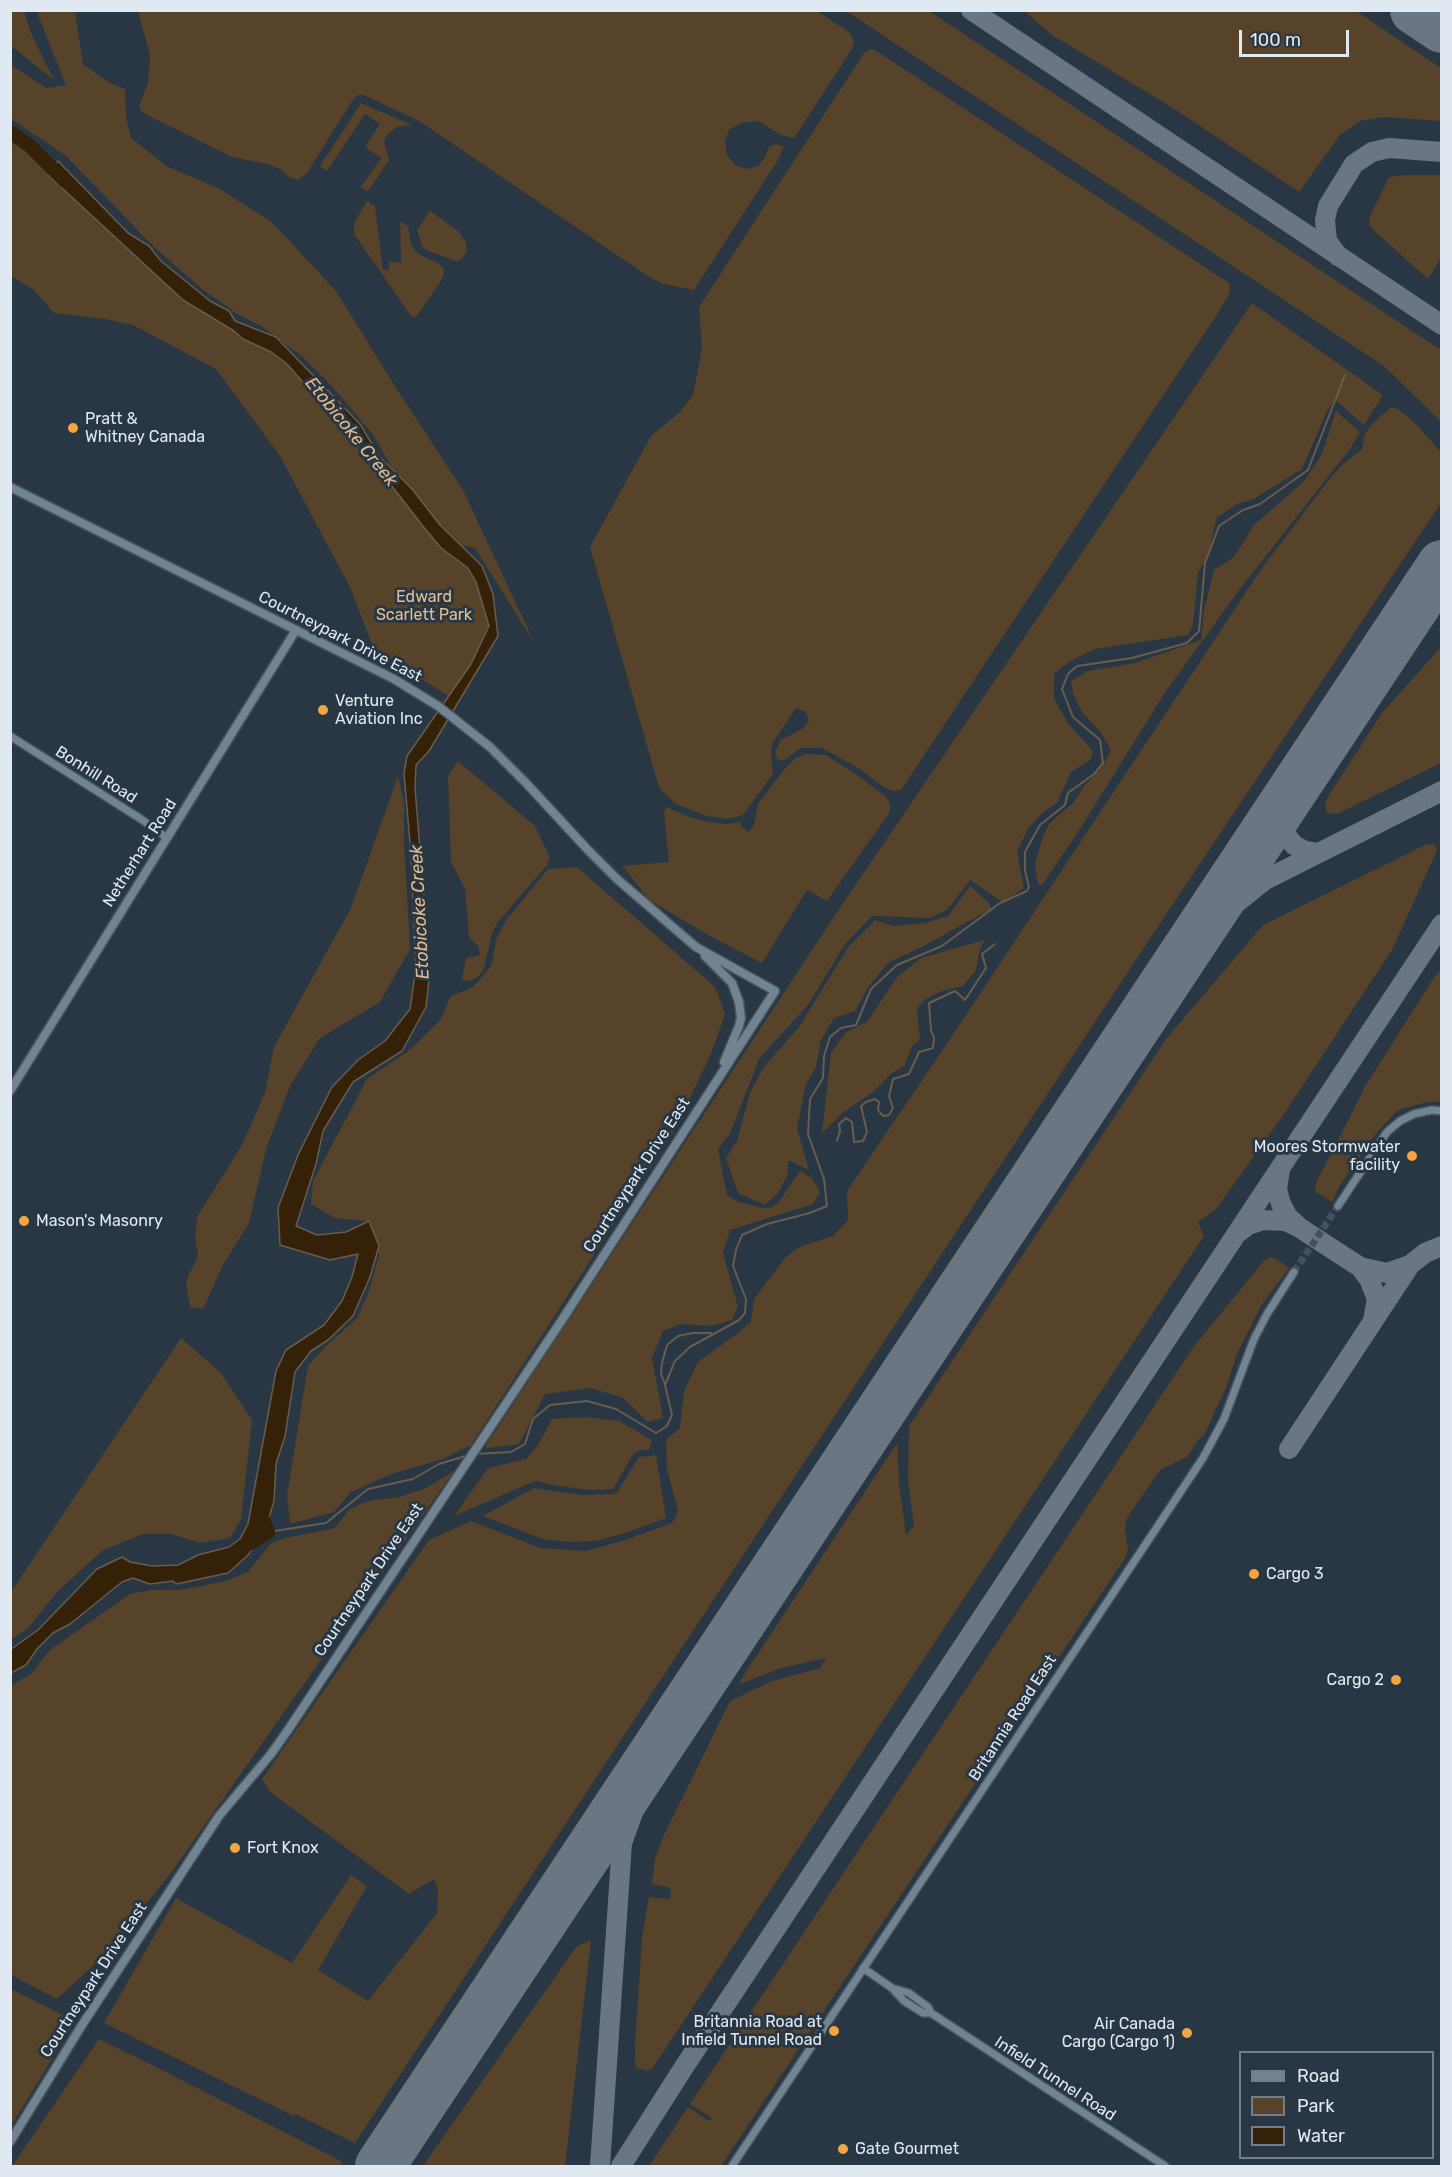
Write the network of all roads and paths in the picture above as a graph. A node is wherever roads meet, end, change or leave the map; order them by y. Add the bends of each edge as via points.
1 (10, 487) edge
2 (296, 630) junction
3 (10, 736) edge
4 (167, 838) junction
5 (696, 947) junction
6 (716, 1080) junction
7 (11, 1092) edge
8 (1442, 1111) edge
9 (1338, 1206) tunnel mouth
10 (1294, 1272) tunnel mouth
11 (863, 1968) junction
12 (10, 2142) edge
13 (732, 2166) edge
14 (1165, 2166) edge

1 - 2 street, Courtneypark Drive East
2 - 4 street, Netherhart Road
2 - 5 street, Courtneypark Drive East via 394,679 438,706 490,747 617,879
3 - 4 street, Bonhill Road
4 - 7 street, Netherhart Road
5 - 6 street via 732,983 741,1012 735,1038
5 - 6 street, Courtneypark Drive East via 775,991
6 - 12 street, Courtneypark Drive East via 562,1320 271,1754 219,1816
8 - 9 street via 1414,1114 1387,1132
10 - 11 street, Britannia Road East via 1254,1339 1224,1419 1203,1458
11 - 13 street, Britannia Road East
11 - 14 street, Infield Tunnel Road via 904,2001 923,2013 931,2013

